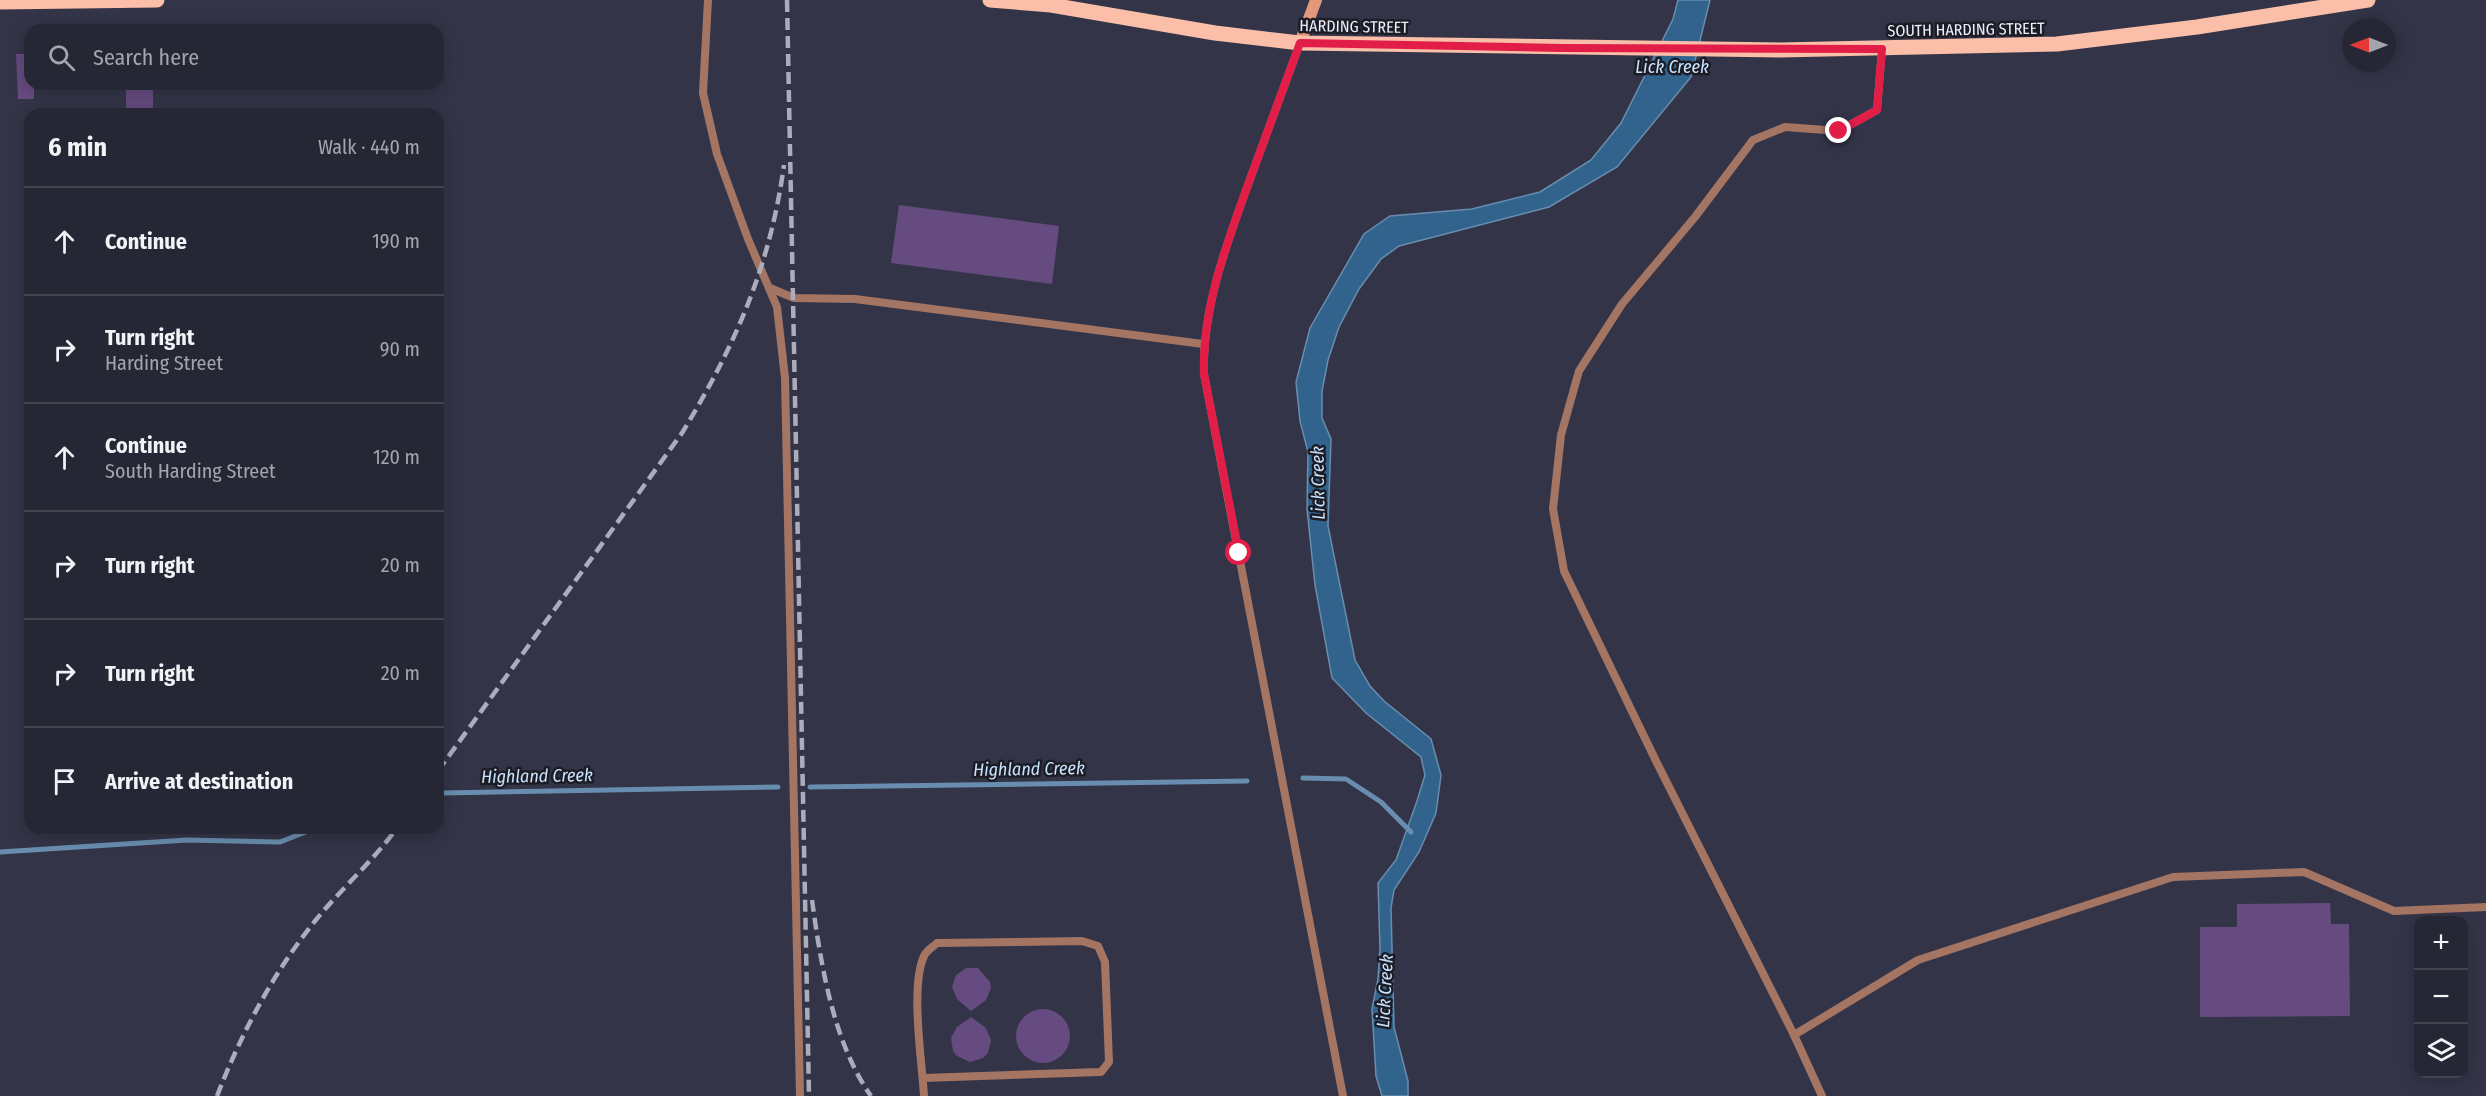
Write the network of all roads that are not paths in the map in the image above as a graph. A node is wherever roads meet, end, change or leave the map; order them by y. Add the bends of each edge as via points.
1 (149, 0) edge
2 (157, 0) edge
3 (708, 0) edge
4 (990, 0) edge
5 (1316, 0) edge
6 (2368, 0) edge
7 (0, 2) edge
8 (1075, 4) edge
9 (1300, 43) junction
10 (1562, 48) joint
11 (1882, 49) junction
12 (770, 288) junction
13 (1203, 344) junction
14 (2486, 907) edge
15 (1794, 1035) junction
16 (923, 1078) junction
17 (800, 1096) edge
18 (924, 1096) edge
19 (1343, 1096) edge
20 (1822, 1096) edge

1 - 2 main road
1 - 7 main road
3 - 12 lane via 703,93 717,154
4 - 8 main road
5 - 9 main road
6 - 11 main road, SOUTH HARDING STREET via 2088,41
8 - 9 main road, HARDING STREET via 1147,21
9 - 10 main road, HARDING STREET
9 - 13 lane via 1233,226
10 - 11 main road, SOUTH HARDING STREET
11 - 15 lane via 1877,110 1839,131 1785,127 1753,140 1622,304 1579,371 1560,435 1553,509 1564,571
12 - 13 lane via 794,298 855,299
12 - 17 lane via 777,307 785,378
13 - 19 lane via 1204,374
14 - 15 lane via 2394,911 2304,872 2173,877 1918,960
15 - 20 lane
16 - 16 lane via 918,983 924,955 937,943 1082,941 1098,946 1105,962 1109,1062 1101,1072
16 - 18 lane

